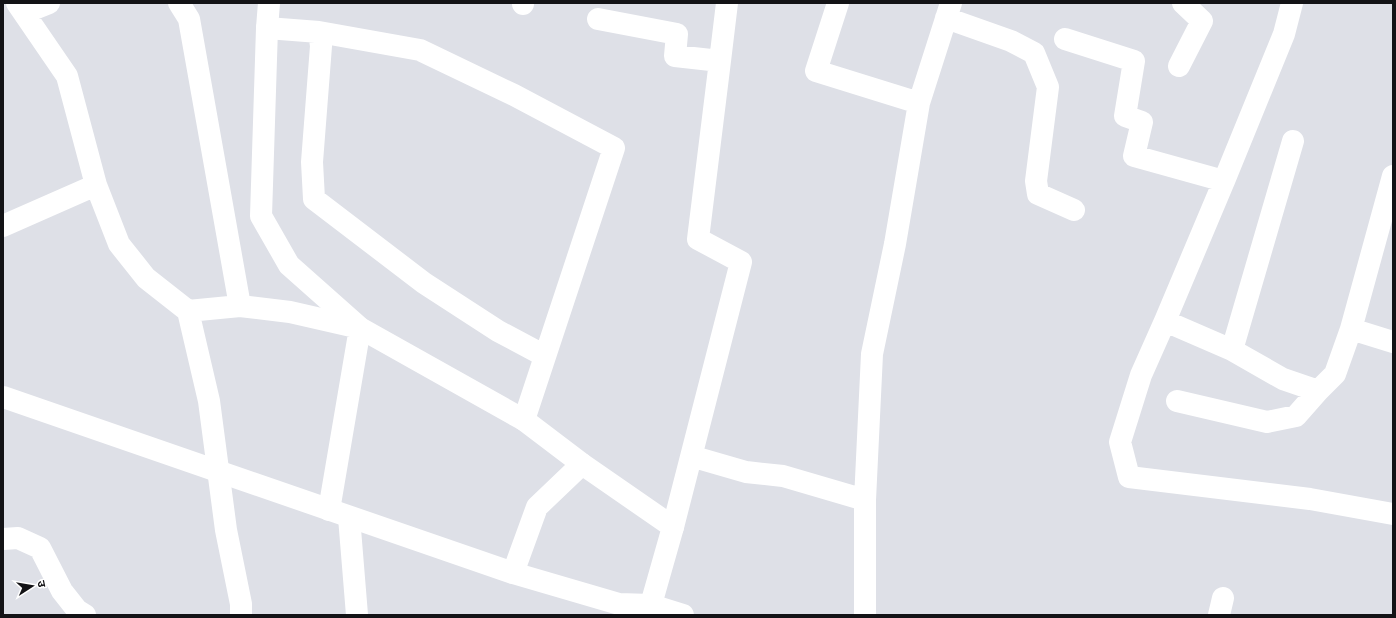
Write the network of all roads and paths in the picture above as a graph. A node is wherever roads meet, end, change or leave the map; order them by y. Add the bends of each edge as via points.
1 (49, 3) edge
2 (179, 3) edge
3 (269, 3) edge
4 (727, 3) edge
5 (838, 3) edge
6 (1183, 3) edge
7 (1292, 3) edge
8 (20, 8) edge
9 (948, 11) edge
10 (598, 19) dead end
11 (267, 28) junction
12 (319, 32) junction
13 (1065, 39) dead end
14 (720, 62) junction
15 (1179, 66) dead end
16 (919, 103) junction
17 (1293, 140) dead end
18 (1393, 176) edge
19 (1224, 181) junction
20 (96, 185) junction
21 (1074, 210) dead end
22 (3, 226) edge
23 (240, 306) junction
24 (188, 311) junction
25 (1165, 321) junction
26 (360, 328) junction
27 (1351, 329) junction
28 (1393, 342) edge
29 (1232, 350) junction
30 (545, 356) junction
31 (1318, 390) junction
32 (3, 398) edge
33 (1177, 401) dead end
34 (524, 420) junction
35 (701, 460) dead end
36 (582, 464) junction
37 (219, 472) junction
38 (865, 500) junction
39 (339, 513) junction
40 (1393, 514) edge
41 (673, 527) junction
42 (3, 539) edge
43 (512, 573) junction
44 (625, 609) edge
45 (649, 610) edge
46 (85, 615) edge
47 (241, 615) edge
48 (357, 615) edge
49 (683, 615) edge
50 (865, 615) edge

1 - 8 street
2 - 23 street via 189,19
3 - 11 street
4 - 14 street
5 - 16 street via 816,71
6 - 15 street via 1202,20
7 - 19 street via 1284,34
8 - 20 street via 67,76
9 - 16 street
9 - 21 street via 1034,53 1048,87 1036,181 1038,194
10 - 14 street via 677,34 675,56
11 - 12 street
11 - 26 street via 261,216 289,265
12 - 30 street via 321,46 312,162 314,199 424,283 498,331
12 - 30 street via 420,50 514,95 614,148
13 - 19 street via 1134,61 1125,116 1142,122 1134,156
14 - 41 street via 698,239 741,262
16 - 38 street via 895,244 872,354
17 - 29 street
18 - 27 street
19 - 25 street
20 - 22 street
20 - 24 street via 119,244 146,278
23 - 24 street
23 - 26 street via 290,312
24 - 37 street via 209,401
25 - 29 street
25 - 40 street via 1141,375 1120,442 1130,477 1310,499
26 - 34 street
26 - 39 street
27 - 28 street
27 - 31 street via 1335,374
29 - 31 street via 1283,378
30 - 34 street
31 - 33 street via 1296,416 1267,422
32 - 37 street
34 - 36 street
35 - 38 street via 746,472 784,476
36 - 41 street
36 - 43 street via 537,507
37 - 39 street
37 - 47 street
38 - 50 street
39 - 43 street
39 - 48 street
41 - 45 street
42 - 46 street via 18,538 40,548 62,591 77,610
43 - 44 street
44 - 45 street
45 - 49 street

